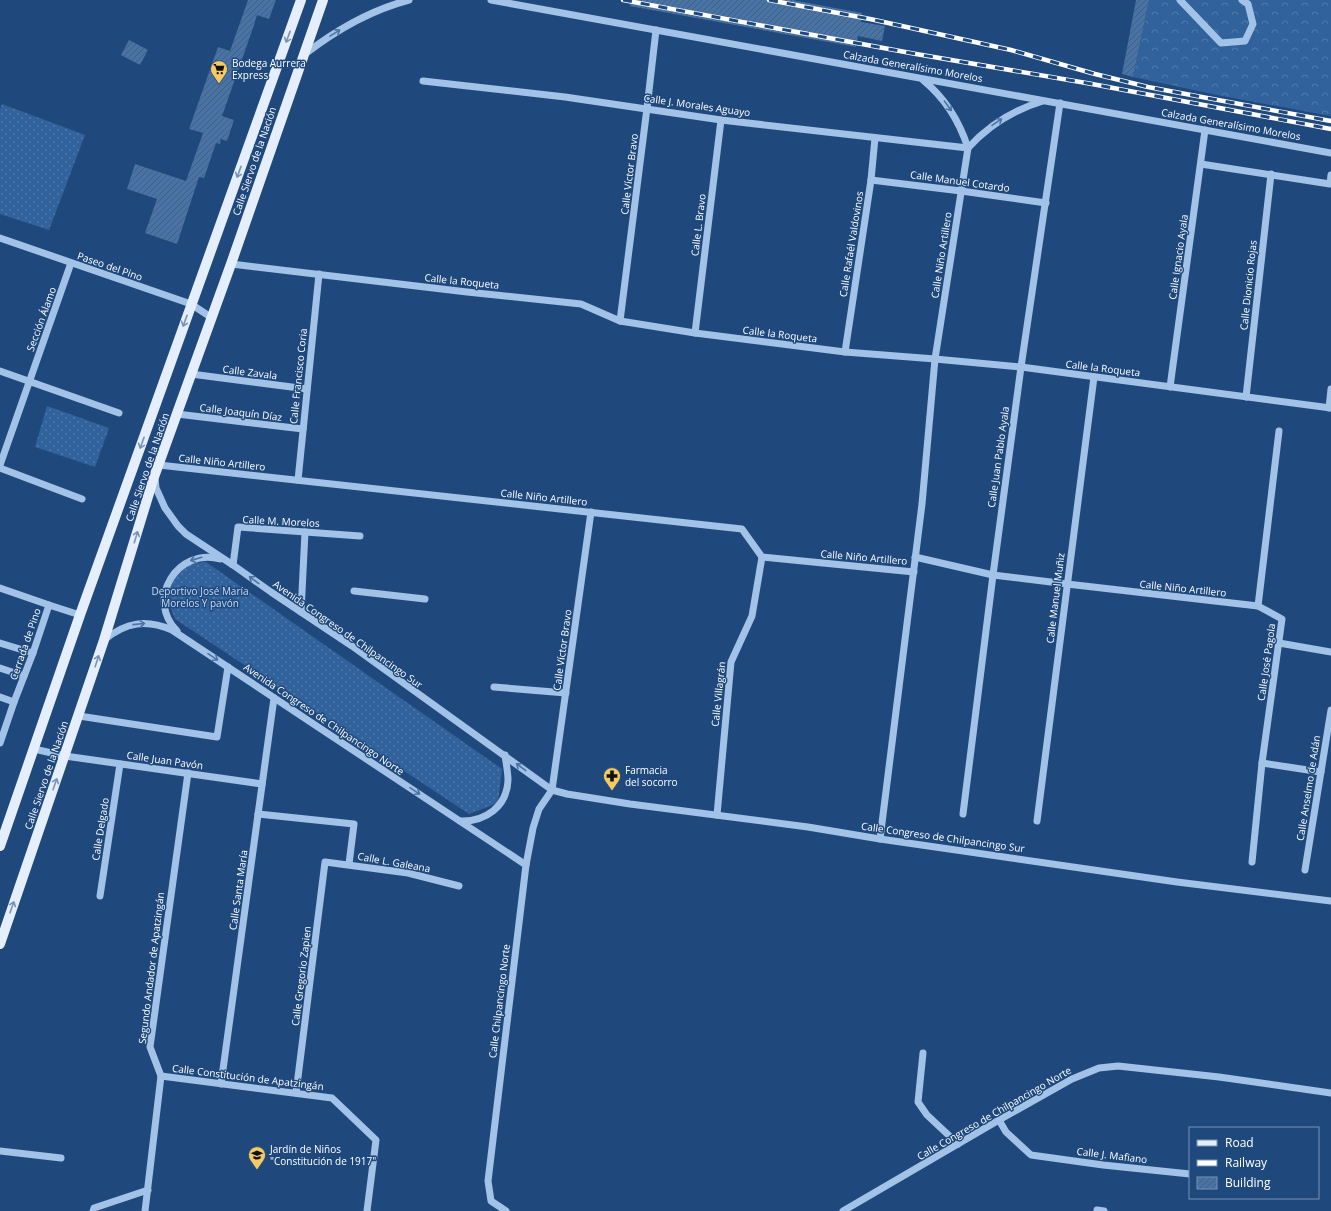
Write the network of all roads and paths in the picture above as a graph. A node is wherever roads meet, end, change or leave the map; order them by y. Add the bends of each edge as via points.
1 (301, 0) edge
2 (323, 0) edge
3 (409, 0) edge
4 (490, 0) edge
5 (1180, 0) edge
6 (1242, 0) edge
7 (656, 30) junction
8 (303, 55) junction
9 (921, 78) junction
10 (423, 82) dead end
11 (1045, 100) junction
12 (1060, 103) junction
13 (647, 108) junction
14 (721, 120) junction
15 (1205, 130) junction
16 (875, 138) junction
17 (968, 148) junction
18 (1331, 153) edge
19 (1200, 164) junction
20 (1271, 174) junction
21 (1331, 174) edge
22 (871, 180) junction
23 (961, 191) junction
24 (1046, 203) junction
25 (0, 238) edge
26 (71, 263) junction
27 (231, 264) junction
28 (319, 274) junction
29 (191, 304) junction
30 (212, 318) junction
31 (620, 321) junction
32 (695, 333) junction
33 (845, 352) junction
34 (935, 359) junction
35 (1021, 367) junction
36 (0, 370) edge
37 (191, 374) junction
38 (1094, 377) junction
39 (29, 381) junction
40 (1170, 387) junction
41 (1331, 388) edge
42 (307, 389) junction
43 (1246, 397) junction
44 (1330, 408) edge
45 (119, 413) dead end
46 (177, 414) junction
47 (303, 429) junction
48 (1279, 431) dead end
49 (0, 465) edge
50 (159, 465) junction
51 (0, 468) edge
52 (154, 477) junction
53 (298, 480) junction
54 (82, 499) dead end
55 (591, 512) junction
56 (305, 532) junction
57 (360, 536) dead end
58 (762, 557) junction
59 (916, 557) junction
60 (233, 565) junction
61 (914, 572) junction
62 (993, 575) junction
63 (1067, 584) junction
64 (0, 588) edge
65 (354, 591) dead end
66 (426, 599) dead end
67 (49, 605) junction
68 (1258, 606) junction
69 (301, 612) junction
70 (80, 615) junction
71 (181, 635) junction
72 (104, 640) junction
73 (0, 643) edge
74 (1279, 643) junction
75 (1331, 652) edge
76 (33, 653) junction
77 (228, 667) junction
78 (0, 668) edge
79 (24, 676) junction
80 (494, 687) dead end
81 (566, 693) junction
82 (0, 698) edge
83 (274, 698) junction
84 (14, 702) junction
85 (1331, 710) edge
86 (79, 716) junction
87 (0, 743) edge
88 (34, 749) junction
89 (506, 755) junction
90 (65, 756) junction
91 (1262, 763) junction
92 (120, 764) junction
93 (1321, 772) junction
94 (188, 773) junction
95 (262, 784) junction
96 (552, 790) junction
97 (258, 814) junction
98 (963, 814) dead end
99 (717, 815) junction
100 (460, 821) junction
101 (1037, 821) dead end
102 (880, 839) junction
103 (0, 846) edge
104 (325, 862) joint
105 (1252, 862) dead end
106 (349, 864) junction
107 (526, 865) junction
108 (1305, 870) dead end
109 (459, 886) dead end
110 (100, 896) dead end
111 (1331, 901) edge
112 (0, 944) edge
113 (923, 1053) dead end
114 (161, 1076) junction
115 (221, 1084) junction
116 (296, 1093) junction
117 (1331, 1093) edge
118 (999, 1120) junction
119 (958, 1144) junction
120 (0, 1151) edge
121 (61, 1158) dead end
122 (1189, 1174) edge
123 (148, 1190) junction
124 (93, 1211) edge
125 (145, 1211) edge
126 (367, 1211) edge
127 (506, 1211) edge
128 (843, 1211) edge

1 -> 29 main road, Calle Siervo de la Nación
2 - 8 main road, Calle Siervo de la Nación
8 -> 3 street via 351,23
4 - 7 street, Calzada Generalísimo Morelos
5 - 6 street via 1221,43 1245,41 1248,35 1253,24 1248,4
7 - 9 street, Calzada Generalísimo Morelos
7 - 13 street, Calle Víctor Bravo
8 - 27 main road, Calle Siervo de la Nación
9 - 11 street, Calzada Generalísimo Morelos
9 -> 17 street, Calle Niño Artillero via 950,108
10 - 13 street, Calle J. Morales Aguayo
11 - 12 street, Calzada Generalísimo Morelos
17 -> 11 street via 998,121
12 - 15 street, Calzada Generalísimo Morelos
12 - 24 street, Calle Juan Pablo Ayala
13 - 14 street, Calle J. Morales Aguayo
13 - 31 street, Calle Víctor Bravo
14 - 16 street, Calle J. Morales Aguayo
14 - 32 street, Calle L. Bravo
15 - 18 street, Calzada Generalísimo Morelos
15 - 19 street, Calle Ignacio Ayala
16 - 17 street, Calle J. Morales Aguayo
16 - 22 street, Calle Rafaél Valdovinos
17 - 23 street, Calle Niño Artillero
19 - 20 street
19 - 40 street, Calle Ignacio Ayala
20 - 21 street via 1330,184
20 - 43 street, Calle Dionicio Rojas
22 - 23 street, Calle Manuel Cotardo
22 - 33 street, Calle Rafaél Valdovinos
23 - 24 street, Calle Manuel Cotardo
23 - 34 street, Calle Niño Artillero
24 - 35 street, Calle Juan Pablo Ayala
25 - 26 street, Paseo del Pino
26 - 29 street, Paseo del Pino
26 - 39 street, Sección Álamo
27 - 28 street, Calle la Roqueta
27 - 30 main road, Calle Siervo de la Nación
28 - 31 street, Calle la Roqueta via 581,304
28 - 42 street, Calle Francisco Coria
29 - 30 street, Paseo del Pino
29 -> 70 main road, Calle Siervo de la Nación
30 - 37 main road, Calle Siervo de la Nación
31 - 32 street, Calle la Roqueta
32 - 33 street, Calle la Roqueta
33 - 34 street, Calle la Roqueta
34 - 35 street, Calle la Roqueta
34 - 59 street, Calle Niño Artillero
35 - 38 street, Calle la Roqueta
35 - 62 street, Calle Juan Pablo Ayala
36 - 39 street
37 - 42 street, Calle Zavala
37 - 46 main road, Calle Siervo de la Nación
38 - 40 street, Calle la Roqueta
38 - 63 street, Calle Manuel Muñiz
39 - 45 street
39 - 49 street, Sección Álamo
40 - 43 street, Calle la Roqueta
41 - 44 street
42 - 47 street, Calle Francisco Coria
43 - 44 street, Calle la Roqueta
46 - 47 street, Calle Joaquín Díaz
46 - 50 main road, Calle Siervo de la Nación
47 - 53 street, Calle Francisco Coria
48 - 68 street
50 - 52 main road, Calle Siervo de la Nación
50 - 53 street, Calle Niño Artillero
51 - 54 street
52 - 60 street, Avenida Congreso de Chilpancingo Sur via 160,498 178,526 195,541
72 -> 52 main road, Calle Siervo de la Nación
53 - 55 street, Calle Niño Artillero
55 - 58 street, Calle Niño Artillero via 742,529
55 - 81 street, Calle Víctor Bravo
56 - 57 street, Calle M. Morelos
56 - 60 street, Calle M. Morelos via 238,526
56 - 69 street
58 - 61 street, Calle Niño Artillero
58 - 99 street, Calle Villagrán via 752,616 730,662
59 - 61 street, Calle Niño Artillero
59 - 62 street, Calle Niño Artillero
69 -> 60 street, Avenida Congreso de Chilpancingo Sur
60 -> 71 street via 225,560 205,557 187,562 172,575 165,593 165,612
61 - 102 street, Calle Niño Artillero
62 - 63 street, Calle Niño Artillero
62 - 98 street, Calle Juan Pablo Ayala
63 - 68 street, Calle Niño Artillero
63 - 101 street, Calle Manuel Muñiz
64 - 67 street
65 - 66 street
67 - 70 street, Cerrada de Pino
67 - 76 street, Cerrada de Pino
68 - 74 street, Calle José Pagola via 1282,619
69 - 89 street, Avenida Congreso de Chilpancingo Sur
70 - 88 main road, Calle Siervo de la Nación
72 -> 71 street, Avenida Congreso de Chilpancingo Norte via 122,628 142,623 163,626
71 -> 77 street, Avenida Congreso de Chilpancingo Norte
86 -> 72 main road, Calle Siervo de la Nación
73 - 76 street
74 - 75 street
74 - 91 street, Calle José Pagola
76 - 79 street, Cerrada de Pino
77 - 83 street, Avenida Congreso de Chilpancingo Norte
77 - 86 street via 217,737
78 - 79 street
79 - 84 street, Cerrada de Pino
80 - 81 street
81 - 96 street, Calle Víctor Bravo
82 - 84 street
83 - 95 street, Calle Santa María
83 -> 100 street, Avenida Congreso de Chilpancingo Norte
84 - 87 street, Cerrada de Pino
85 - 93 street, Calle Anselmo de Adán
86 - 90 main road, Calle Siervo de la Nación
88 - 90 street, Calle Juan Pavón
88 - 103 main road, Calle Siervo de la Nación
96 -> 89 street, Avenida Congreso de Chilpancingo Sur
89 - 100 street via 507,788 499,806 486,817 469,822
90 - 92 street, Calle Juan Pavón
112 -> 90 main road, Calle Siervo de la Nación
91 - 93 street
91 - 105 street, Calle José Pagola
92 - 94 street, Calle Juan Pavón
92 - 110 street, Calle Delgado
93 - 108 street, Calle Anselmo de Adán
94 - 95 street, Calle Juan Pavón
94 - 114 street, Segundo Andador de Apatzingán via 150,1047
95 - 97 street, Calle Santa María
96 - 99 street, Calle Congreso de Chilpancingo Sur
96 - 107 street, Calle Chilpancingo Norte via 535,822
97 - 106 street via 354,824
97 - 115 street, Calle Santa María
99 - 102 street, Calle Congreso de Chilpancingo Sur
100 - 107 street, Avenida Congreso de Chilpancingo Norte
102 - 111 street, Calle Congreso de Chilpancingo Sur via 1177,882
104 - 106 street, Calle L. Galeana
104 - 116 street, Calle Gregorio Zapien
106 - 109 street, Calle L. Galeana via 408,873
107 - 127 street, Calle Chilpancingo Norte via 488,1181 491,1201
113 - 119 street via 918,1102
114 - 115 street, Calle Constitución de Apatzingán
114 - 123 street, Segundo Andador de Apatzingán
115 - 116 street, Calle Constitución de Apatzingán
116 - 126 street, Calle Constitución de Apatzingán via 332,1098 376,1140
117 - 118 street, Calle Congreso de Chilpancingo Norte via 1118,1066 1100,1068 1072,1079
118 - 119 street, Calle Congreso de Chilpancingo Norte
118 - 122 street, Calle J. Mafiano via 1006,1132 1031,1155
119 - 128 street, Calle Congreso de Chilpancingo Norte
120 - 121 street
123 - 124 street via 94,1208
123 - 125 street, Segundo Andador de Apatzingán

